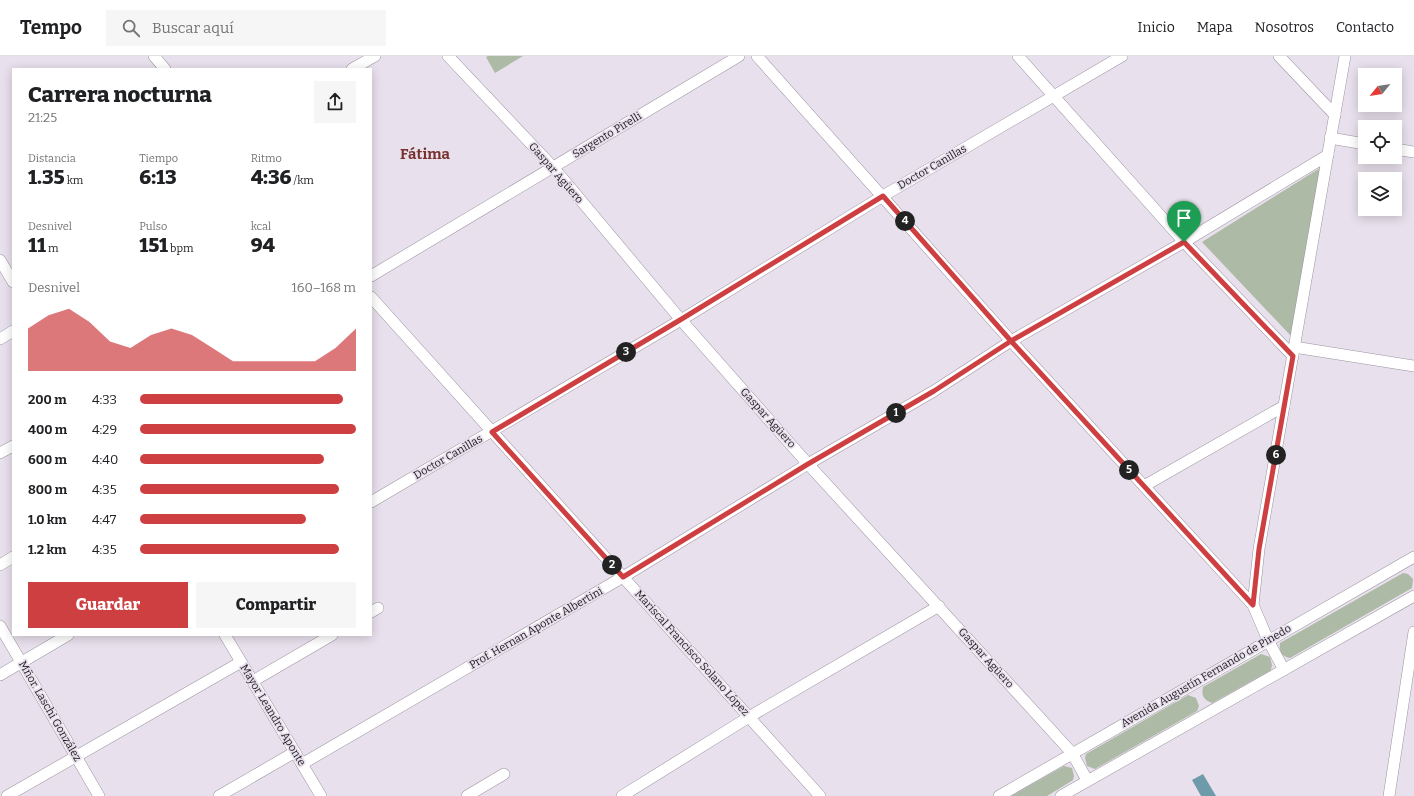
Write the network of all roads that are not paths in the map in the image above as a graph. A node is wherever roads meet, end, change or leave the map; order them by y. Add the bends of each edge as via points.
1 (154, 56) edge
2 (375, 56) edge
3 (448, 56) edge
4 (739, 56) edge
5 (757, 56) edge
6 (1018, 56) edge
7 (1122, 56) edge
8 (1279, 56) edge
9 (1345, 56) edge
10 (164, 68) edge
11 (354, 68) edge
12 (1054, 96) junction
13 (1335, 115) junction
14 (1330, 138) junction
15 (1358, 143) edge
16 (1402, 150) edge
17 (1414, 152) edge
18 (1328, 155) junction
19 (553, 167) junction
20 (883, 196) junction
21 (1184, 242) junction
22 (0, 260) edge
23 (372, 275) edge
24 (12, 277) edge
25 (372, 298) edge
26 (680, 320) junction
27 (12, 332) edge
28 (0, 339) edge
29 (1011, 341) junction
30 (1294, 352) junction
31 (1414, 366) edge
32 (1284, 406) junction
33 (492, 432) junction
34 (12, 447) edge
35 (0, 453) edge
36 (808, 464) junction
37 (1144, 486) junction
38 (372, 501) edge
39 (1414, 557) edge
40 (12, 558) edge
41 (0, 565) edge
42 (623, 577) junction
43 (1414, 596) edge
44 (1253, 605) junction
45 (939, 606) junction
46 (0, 626) edge
47 (1414, 632) edge
48 (66, 636) edge
49 (226, 636) edge
50 (330, 636) edge
51 (1268, 640) junction
52 (22, 662) junction
53 (241, 662) junction
54 (1284, 670) junction
55 (0, 675) edge
56 (253, 681) junction
57 (749, 717) junction
58 (295, 752) junction
59 (1072, 753) junction
60 (76, 756) junction
61 (302, 764) junction
62 (504, 774) dead end
63 (1087, 780) junction
64 (7, 796) edge
65 (100, 796) edge
66 (219, 796) edge
67 (322, 796) edge
68 (467, 796) edge
69 (622, 796) edge
70 (820, 796) edge
71 (999, 796) edge
72 (1061, 796) edge
73 (1389, 796) edge

1 - 10 street
2 - 11 street
3 - 19 street, Gaspar Agüero
4 - 19 street, Sargento Pirelli
5 - 20 street
6 - 12 street
7 - 12 street, Doctor Canillas
8 - 13 street
9 - 13 street
12 - 20 street, Doctor Canillas
12 - 21 street
13 - 14 street
14 - 15 street
14 - 18 street
16 - 17 street
18 - 21 street
18 - 30 street
19 - 23 street, Sargento Pirelli
19 - 26 street, Gaspar Agüero
20 - 26 street, Doctor Canillas
20 - 29 street
21 - 29 street
21 - 30 street
22 - 24 street
25 - 33 street, Mariscal Francisco Solano López
26 - 33 street, Doctor Canillas
26 - 36 street, Gaspar Agüero
27 - 28 street
29 - 36 street, Prof. Hernan Aponte Albertini via 934,391
29 - 37 street
30 - 31 street
30 - 32 street
32 - 37 street
32 - 44 street via 1259,549
33 - 38 street, Doctor Canillas
33 - 42 street, Mariscal Francisco Solano López
34 - 35 street
36 - 42 street, Prof. Hernan Aponte Albertini
36 - 45 street, Gaspar Agüero
37 - 44 street
39 - 51 street, Avenida Augustín Fernando de Pinedo
40 - 41 street
42 - 57 street, Mariscal Francisco Solano López
42 - 61 street, Prof. Hernan Aponte Albertini
43 - 54 street
44 - 51 street
45 - 57 street
45 - 59 street, Gaspar Agüero
46 - 52 street, Mñor. Laschi González
47 - 73 street
48 - 52 street
49 - 53 street, Mayor Leandro Aponte
50 - 56 street
51 - 54 street
51 - 59 street, Avenida Augustín Fernando de Pinedo
52 - 55 street
52 - 60 street, Mñor. Laschi González
53 - 56 street, Mayor Leandro Aponte
53 - 60 street
54 - 63 street
56 - 58 street, Mayor Leandro Aponte
57 - 69 street
57 - 70 street, Mariscal Francisco Solano López
58 - 61 street, Mayor Leandro Aponte
58 - 66 street
59 - 63 street, Gaspar Agüero
59 - 71 street, Avenida Augustín Fernando de Pinedo
60 - 64 street
60 - 65 street, Mñor. Laschi González
61 - 67 street, Mayor Leandro Aponte
62 - 68 street
63 - 72 street

